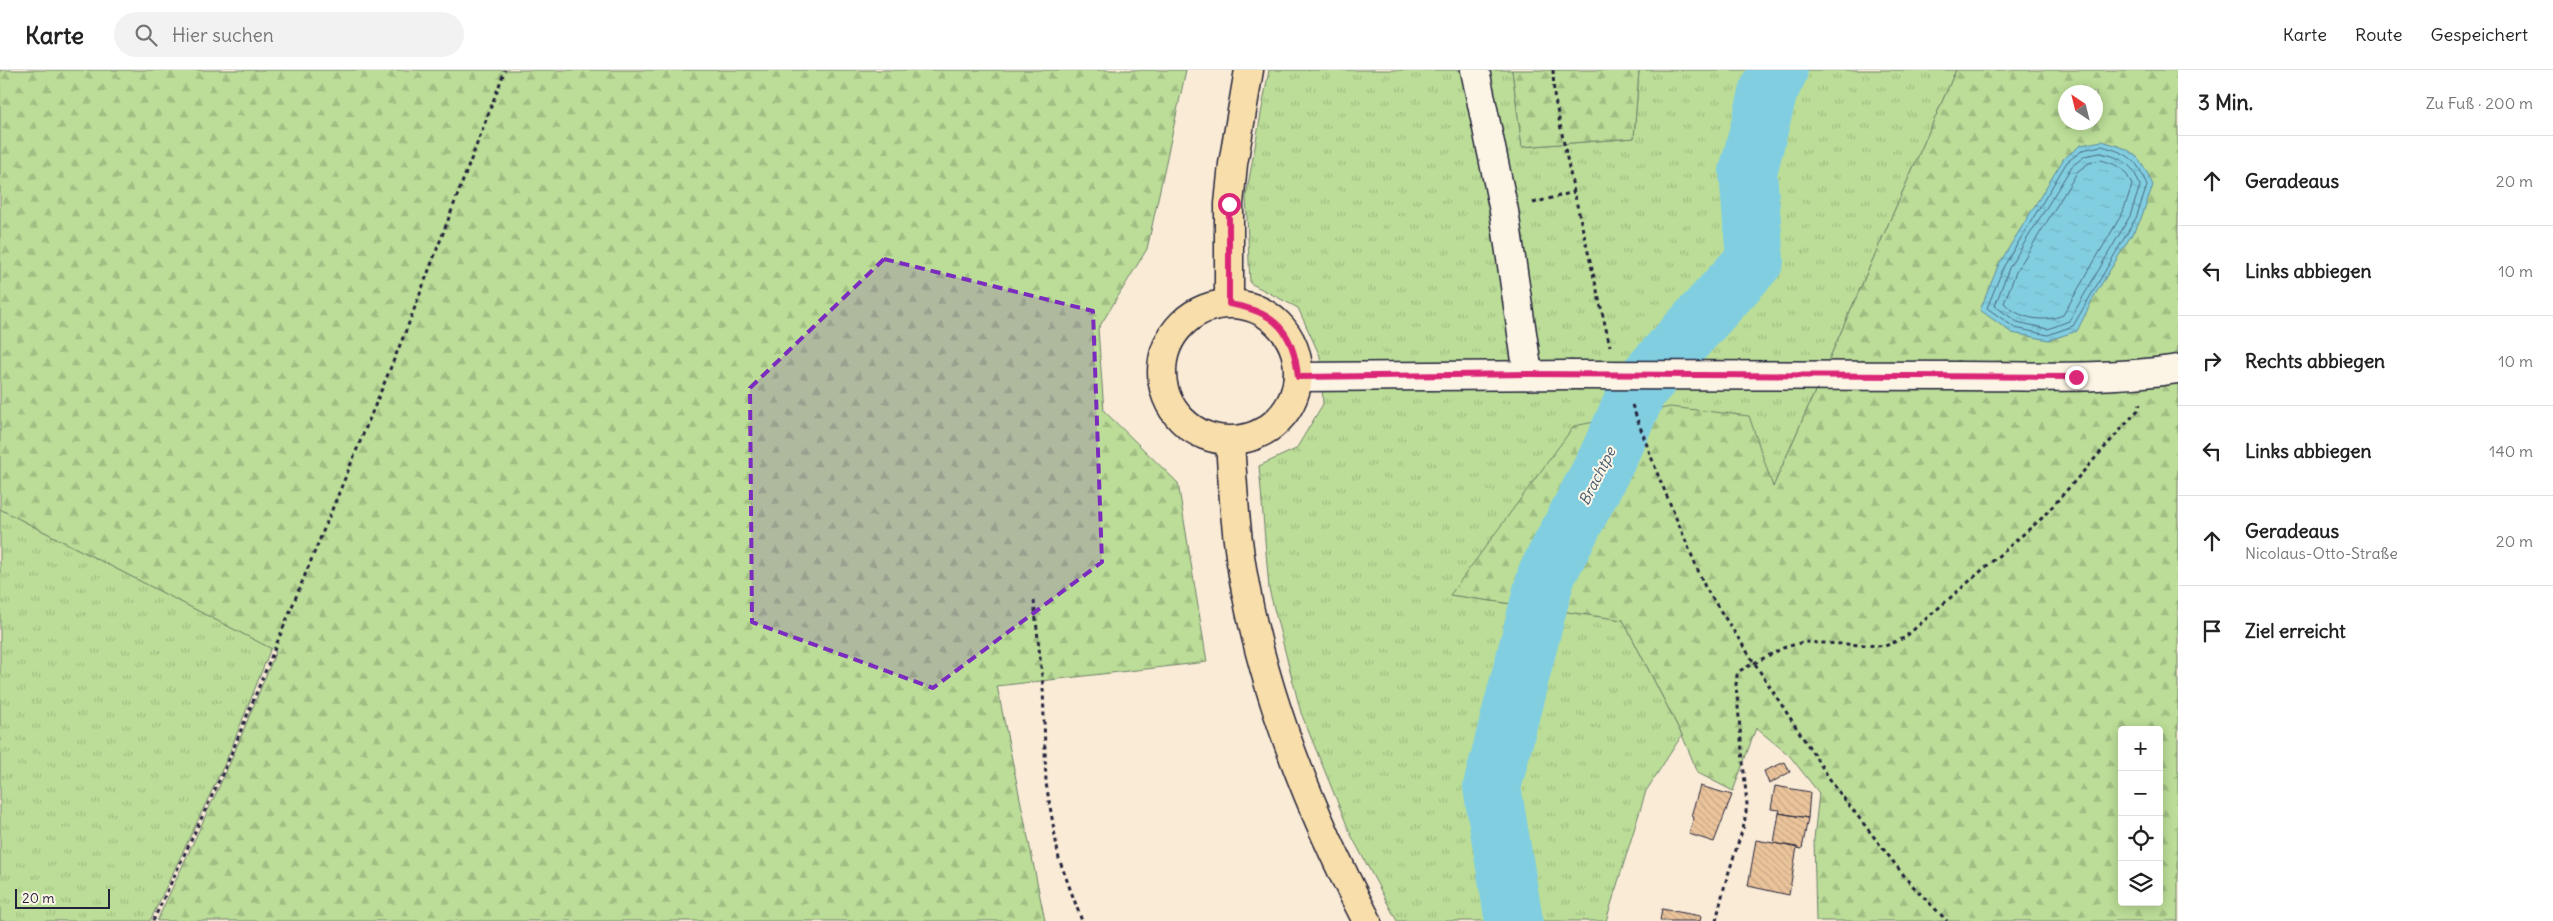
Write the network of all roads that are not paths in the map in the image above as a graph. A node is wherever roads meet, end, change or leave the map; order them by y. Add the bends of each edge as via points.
1 (1249, 70) edge
2 (1475, 70) edge
3 (1229, 304) junction
4 (2178, 368) edge
5 (1528, 374) junction
6 (1298, 377) junction
7 (1230, 441) junction
8 (1367, 921) edge

1 - 3 main road via 1230,196
2 - 5 street via 1504,211
3 - 6 main road via 1251,308 1271,318 1286,334 1296,355
3 - 7 main road via 1206,308 1186,321 1170,339 1162,361 1162,385 1170,407 1186,425 1206,437
4 - 5 street, bridge via 2151,373 2076,377
5 - 6 street
6 - 7 main road via 1284,415 1268,429 1250,438
7 - 8 main road via 1236,521 1246,591 1277,713 1343,875

